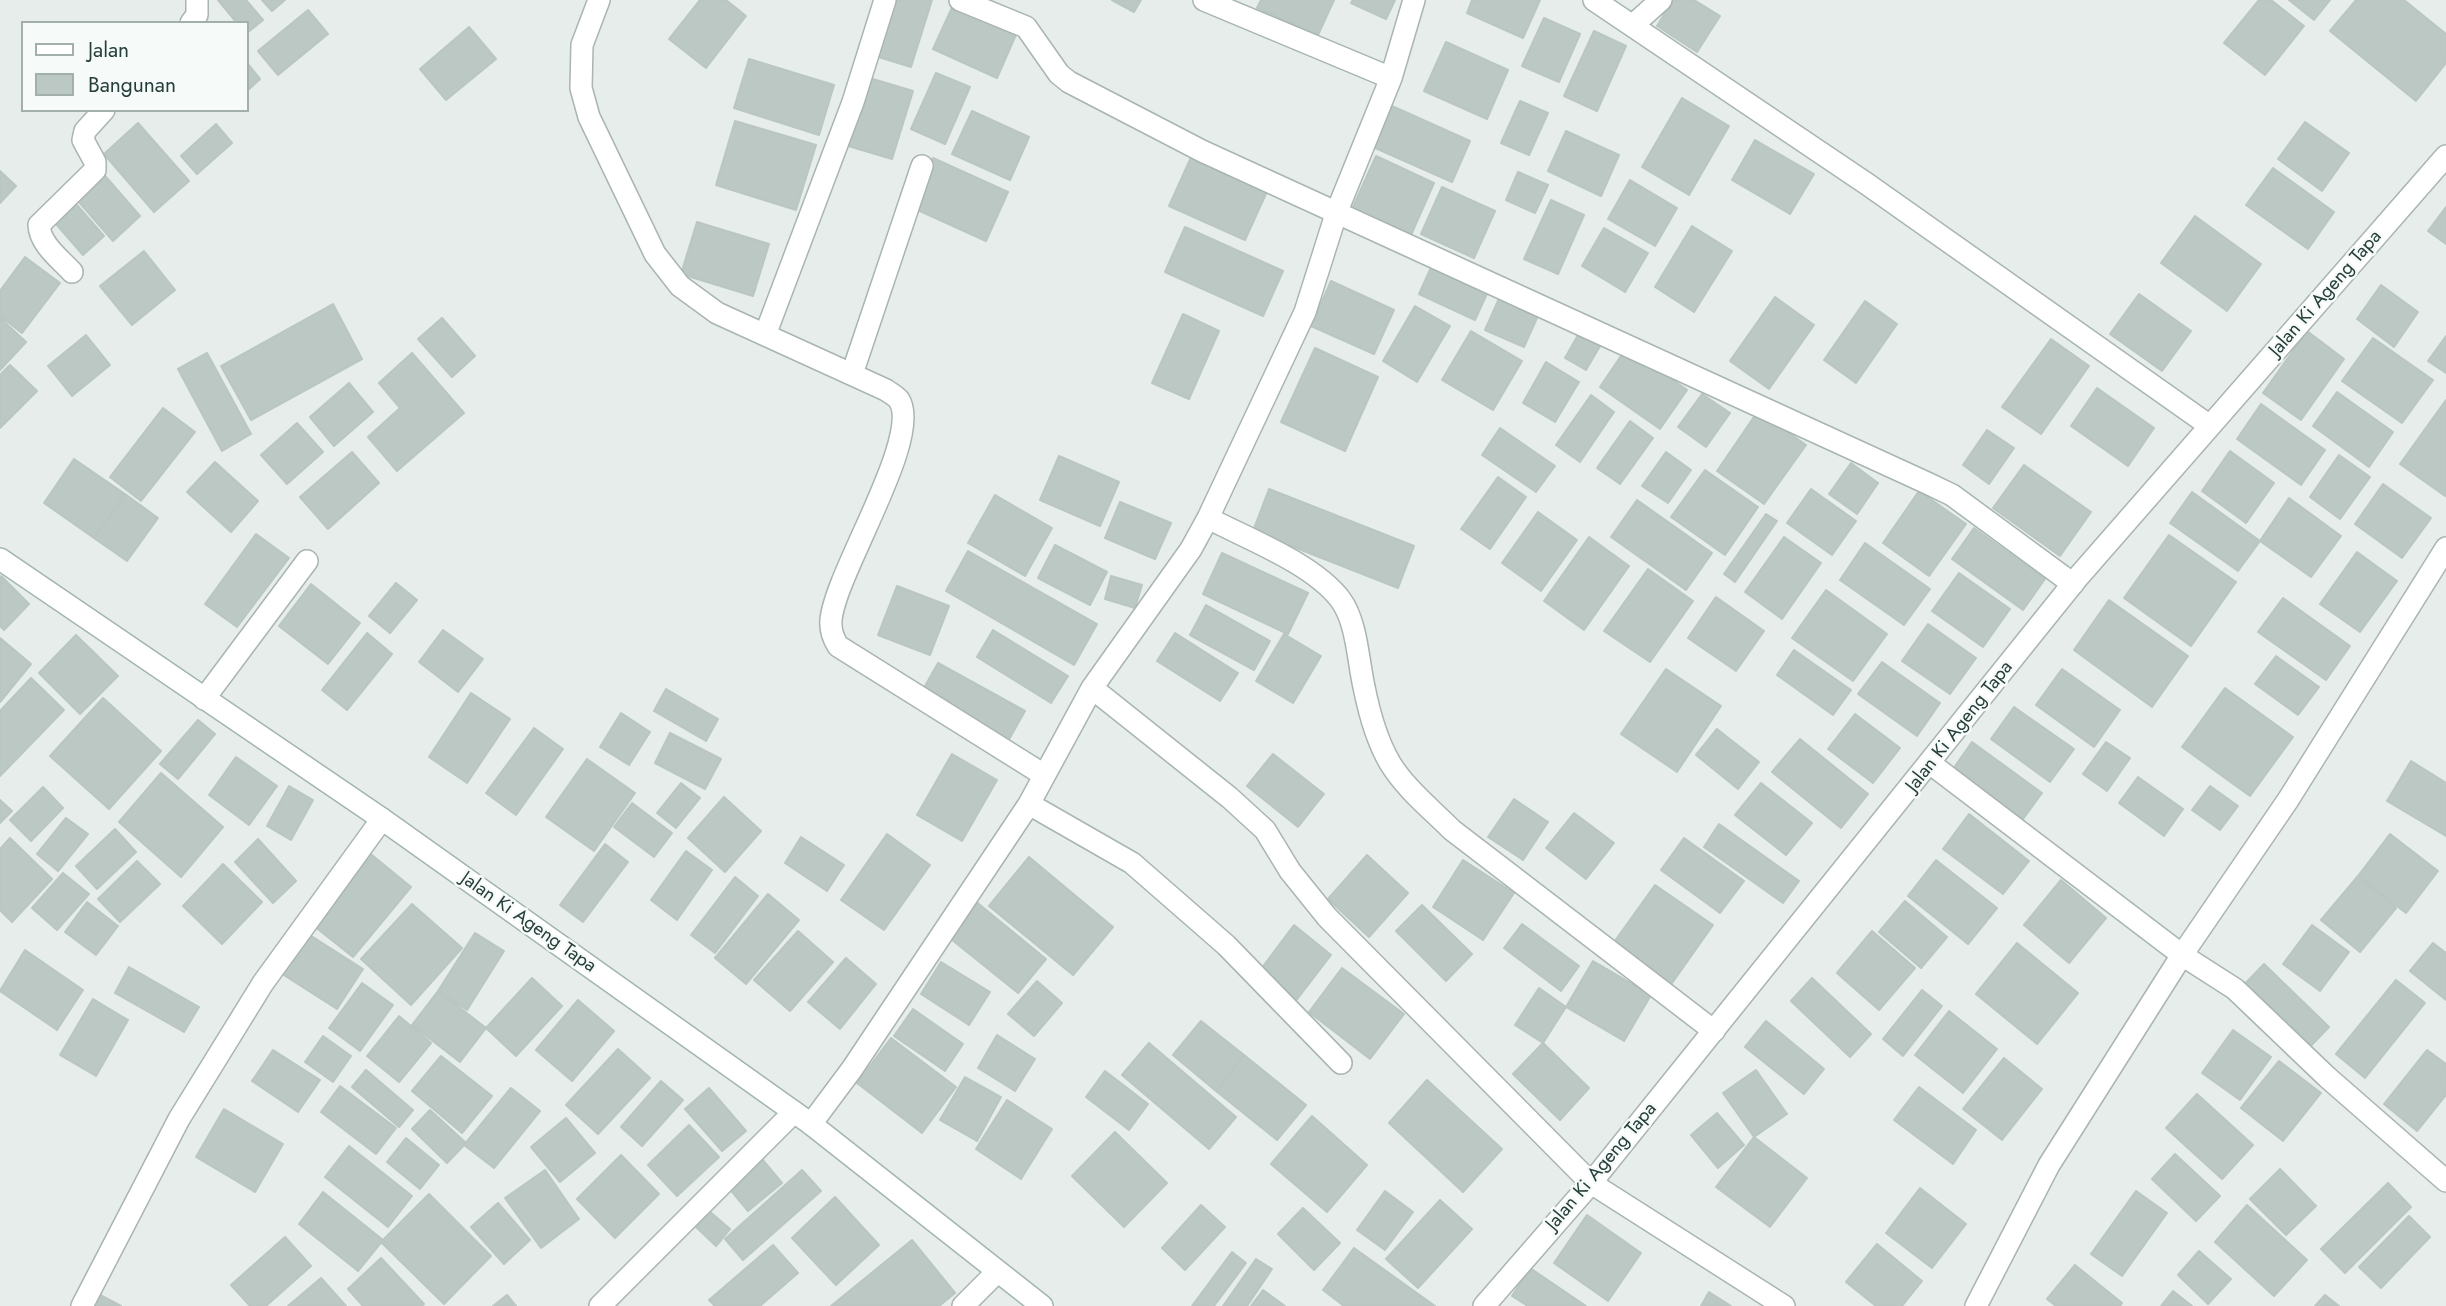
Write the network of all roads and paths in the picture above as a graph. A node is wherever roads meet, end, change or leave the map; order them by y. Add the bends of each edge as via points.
1 (197, 0) edge
2 (599, 0) edge
3 (885, 0) edge
4 (961, 0) edge
5 (1205, 0) edge
6 (1414, 0) edge
7 (1594, 0) edge
8 (1661, 0) edge
9 (192, 21) edge
10 (1633, 25) junction
11 (1391, 78) junction
12 (102, 112) edge
13 (2446, 156) edge
14 (922, 166) dead end
15 (1337, 211) junction
16 (72, 272) dead end
17 (765, 335) junction
18 (852, 374) junction
19 (2210, 426) junction
20 (1208, 518) junction
21 (2446, 548) edge
22 (0, 559) edge
23 (307, 561) dead end
24 (2073, 584) junction
25 (215, 683) junction
26 (1092, 688) junction
27 (1931, 764) junction
28 (1044, 775) junction
29 (1029, 804) junction
30 (382, 819) junction
31 (2182, 955) junction
32 (1714, 1031) junction
33 (1341, 1063) dead end
34 (803, 1118) junction
35 (2446, 1181) edge
36 (1591, 1183) junction
37 (997, 1272) junction
38 (82, 1306) edge
39 (600, 1306) edge
40 (963, 1306) edge
41 (1042, 1306) edge
42 (1484, 1306) edge
43 (1784, 1306) edge
44 (1976, 1306) edge

1 - 9 street
2 - 17 street via 582,45 581,88 589,117 655,254 680,286 717,313
3 - 17 street via 853,102
4 - 15 street via 1026,27 1069,82 1202,151
5 - 11 street
6 - 11 street
7 - 10 street
8 - 10 street
10 - 19 street
11 - 15 street
12 - 16 street via 83,140 95,162 94,170 39,225 46,244
13 - 19 street, Jalan Ki Ageng Tapa
14 - 18 street
15 - 20 street via 1305,312
15 - 24 street via 1952,495
17 - 18 street
18 - 28 street via 898,399 903,413 893,461 838,594 832,635 838,646
19 - 24 street, Jalan Ki Ageng Tapa
20 - 26 street
20 - 32 street via 1280,555 1341,600 1377,733 1390,763 1414,792 1452,830
21 - 31 street via 2288,800
22 - 25 street, Jalan Ki Ageng Tapa
23 - 25 street
24 - 27 street, Jalan Ki Ageng Tapa
25 - 30 street, Jalan Ki Ageng Tapa
26 - 28 street
26 - 36 street via 1265,830 1327,917
27 - 31 street
27 - 32 street, Jalan Ki Ageng Tapa
28 - 29 street
29 - 33 street via 1132,863 1226,945
29 - 34 street via 852,1069 826,1105
30 - 34 street, Jalan Ki Ageng Tapa
30 - 38 street via 262,983 179,1119
31 - 35 street via 2235,989
31 - 44 street via 2049,1166
32 - 36 street, Jalan Ki Ageng Tapa
34 - 37 street, Jalan Ki Ageng Tapa
34 - 39 street
36 - 42 street, Jalan Ki Ageng Tapa
36 - 43 street
37 - 40 street
37 - 41 street, Jalan Ki Ageng Tapa

